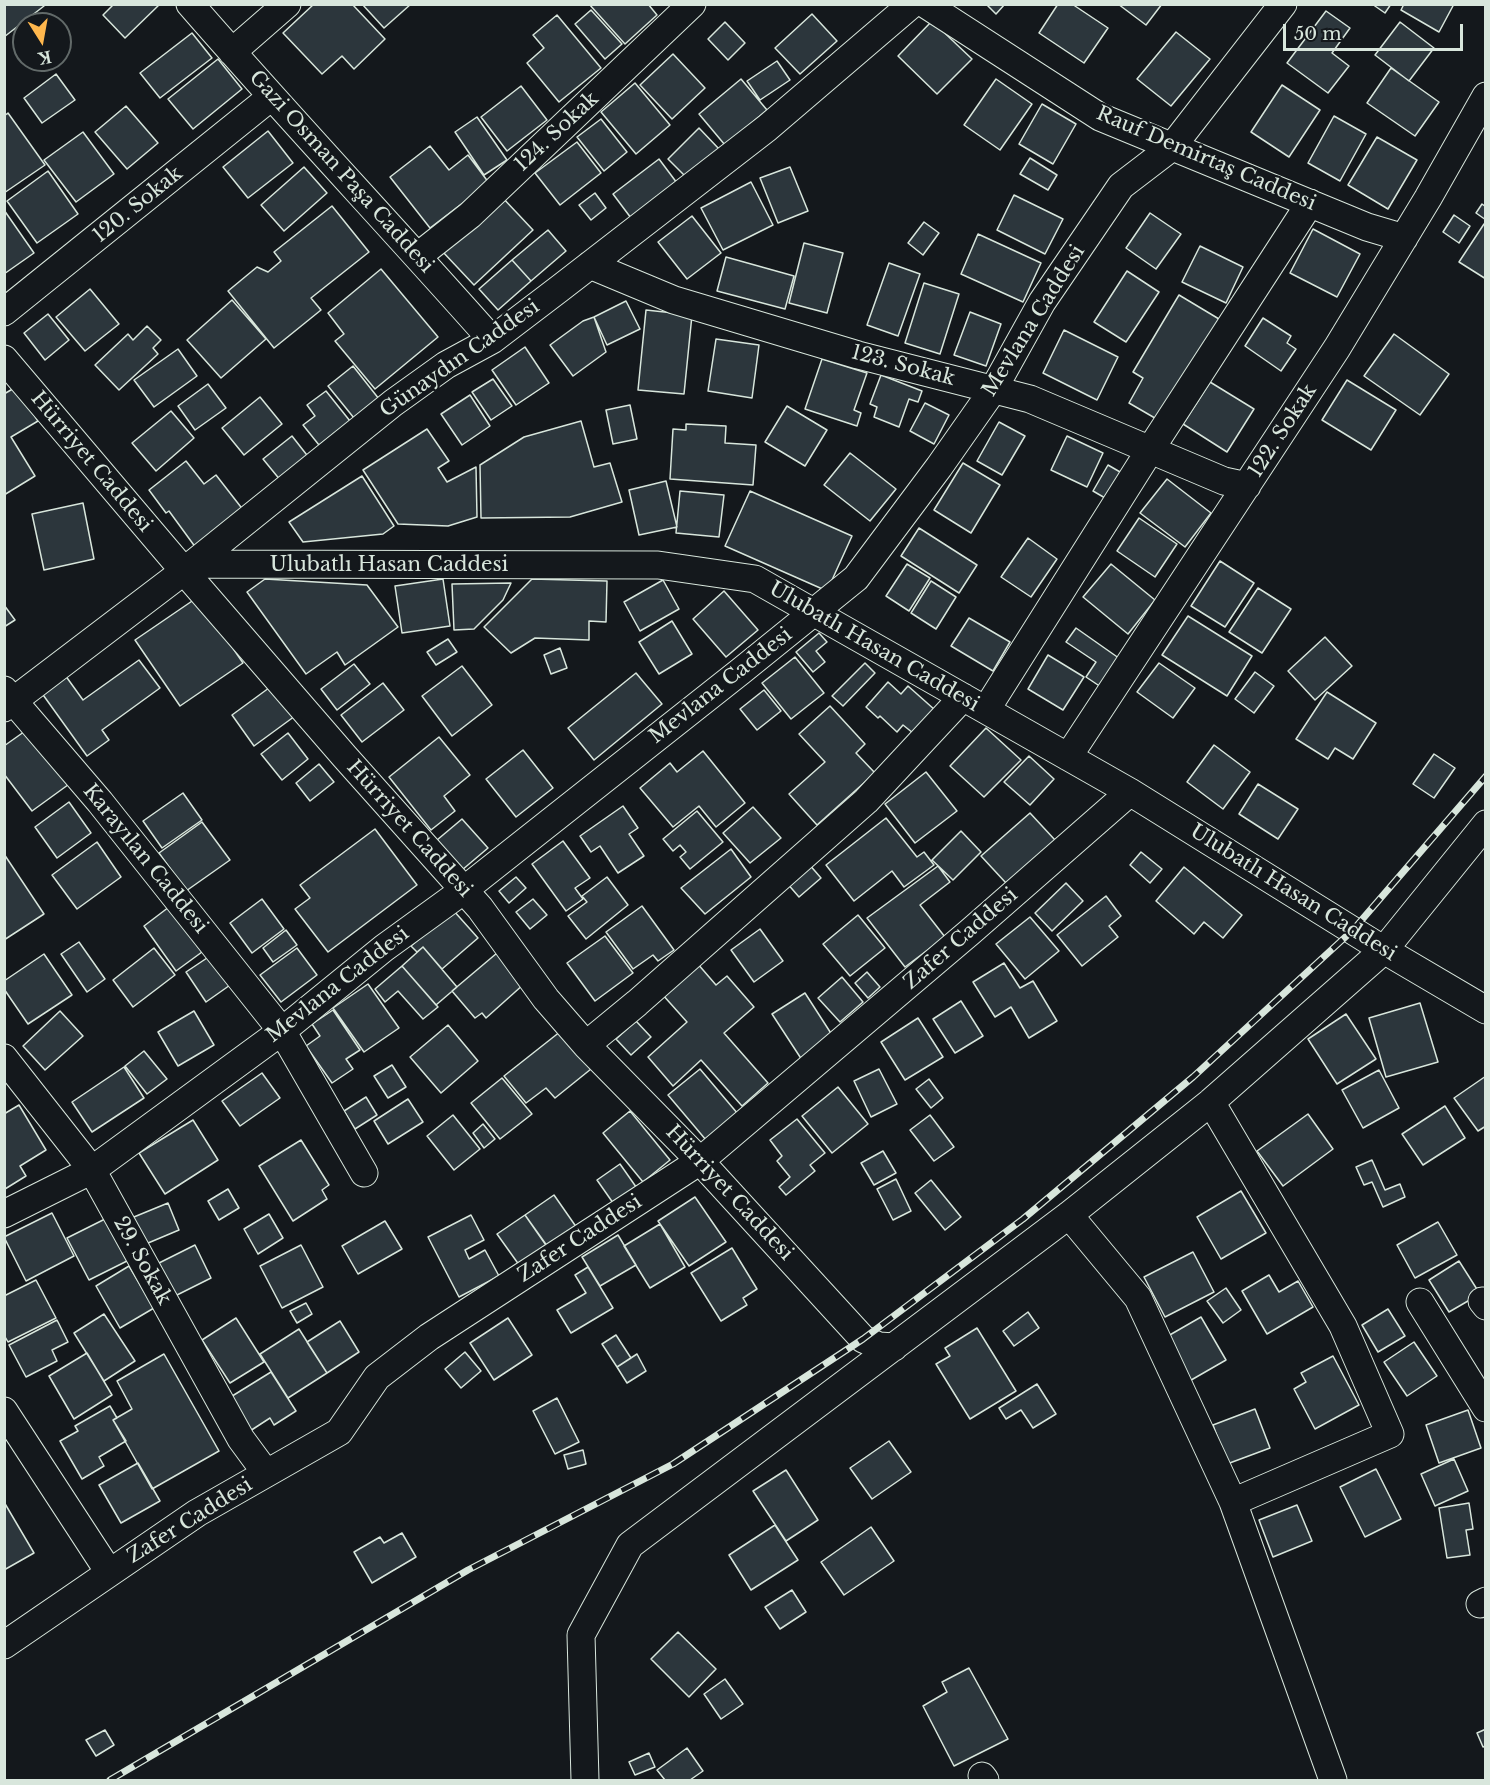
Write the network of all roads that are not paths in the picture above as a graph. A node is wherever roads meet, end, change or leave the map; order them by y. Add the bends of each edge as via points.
1 (190, 4) edge
2 (287, 4) edge
3 (692, 4) edge
4 (912, 4) edge
5 (925, 4) edge
6 (1283, 4) edge
7 (232, 52) junction
8 (1485, 96) edge
9 (271, 97) junction
10 (1172, 147) junction
11 (1310, 203) junction
12 (1404, 238) junction
13 (418, 256) junction
14 (590, 265) junction
15 (4, 312) edge
16 (492, 340) junction
17 (4, 358) edge
18 (993, 390) junction
19 (1150, 450) junction
20 (1247, 486) junction
21 (184, 571) junction
22 (814, 613) junction
23 (8, 700) edge
24 (974, 704) junction
25 (1068, 757) junction
26 (1130, 792) junction
27 (1485, 824) edge
28 (464, 890) junction
29 (1384, 950) junction
30 (1484, 1005) edge
31 (282, 1031) junction
32 (586, 1045) junction
33 (4, 1058) edge
34 (1211, 1102) junction
35 (700, 1161) junction
36 (92, 1170) junction
37 (364, 1173) dead end
38 (4, 1214) edge
39 (1069, 1215) junction
40 (1420, 1302) dead end
41 (894, 1347) junction
42 (1485, 1408) edge
43 (4, 1411) edge
44 (266, 1473) junction
45 (1233, 1502) junction
46 (109, 1572) junction
47 (4, 1645) edge
48 (585, 1780) edge
49 (1333, 1780) edge

1 - 7 street, Gazi Osman Paşa Caddesi
2 - 7 street
3 - 13 street, 124. Sokak via 470,215
4 - 14 street, Günaydın Caddesi via 767,128
5 - 10 street, Rauf Demirtaş Caddesi via 1100,117
6 - 10 street, Mevlana Caddesi
7 - 9 street, Gazi Osman Paşa Caddesi
8 - 12 street, 122. Sokak
9 - 13 street, Gazi Osman Paşa Caddesi
9 - 15 street, 120. Sokak
10 - 11 street, Rauf Demirtaş Caddesi
10 - 18 street, Mevlana Caddesi via 1121,186 1042,302
11 - 12 street, Rauf Demirtaş Caddesi
11 - 19 street
12 - 20 street, 122. Sokak
13 - 16 street, Gazi Osman Paşa Caddesi
14 - 16 street, Günaydın Caddesi
14 - 18 street, 123. Sokak via 674,300
16 - 21 street, Günaydın Caddesi via 446,365 393,403
17 - 21 street, Hürriyet Caddesi
18 - 19 street, 123. Sokak via 1030,399
18 - 22 street, Mevlana Caddesi via 856,578
19 - 20 street, 123. Sokak via 1224,481
19 - 24 street
20 - 25 street, 122. Sokak
21 - 22 street, Ulubatlı Hasan Caddesi via 204,564 658,565 755,579
21 - 23 street, Günaydın Caddesi
21 - 28 street, Hürriyet Caddesi
22 - 24 street, Ulubatlı Hasan Caddesi
22 - 28 street, Mevlana Caddesi
23 - 31 street, Karayılan Caddesi via 100,802
24 - 25 street, Ulubatlı Hasan Caddesi
24 - 32 street
25 - 26 street, Ulubatlı Hasan Caddesi
26 - 29 street, Ulubatlı Hasan Caddesi
26 - 35 street, Zafer Caddesi
27 - 29 street
28 - 31 street, Mevlana Caddesi via 384,948
28 - 32 street, Hürriyet Caddesi
29 - 30 street, Ulubatlı Hasan Caddesi
29 - 34 street
31 - 36 street, Mevlana Caddesi
31 - 37 street, Karayılan Caddesi
32 - 35 street, Hürriyet Caddesi
33 - 36 street, 29. Sokak
34 - 39 street
34 - 45 street via 1343,1326 1390,1434
35 - 41 street, Hürriyet Caddesi via 863,1339
35 - 44 street, Zafer Caddesi via 429,1336 377,1377 339,1432
36 - 38 street, Mevlana Caddesi
36 - 44 street, 29. Sokak via 241,1439
39 - 41 street
39 - 45 street via 1138,1298
40 - 42 street
41 - 48 street via 630,1545 581,1635
43 - 46 street
44 - 46 street, Zafer Caddesi
45 - 49 street
46 - 47 street, Zafer Caddesi

